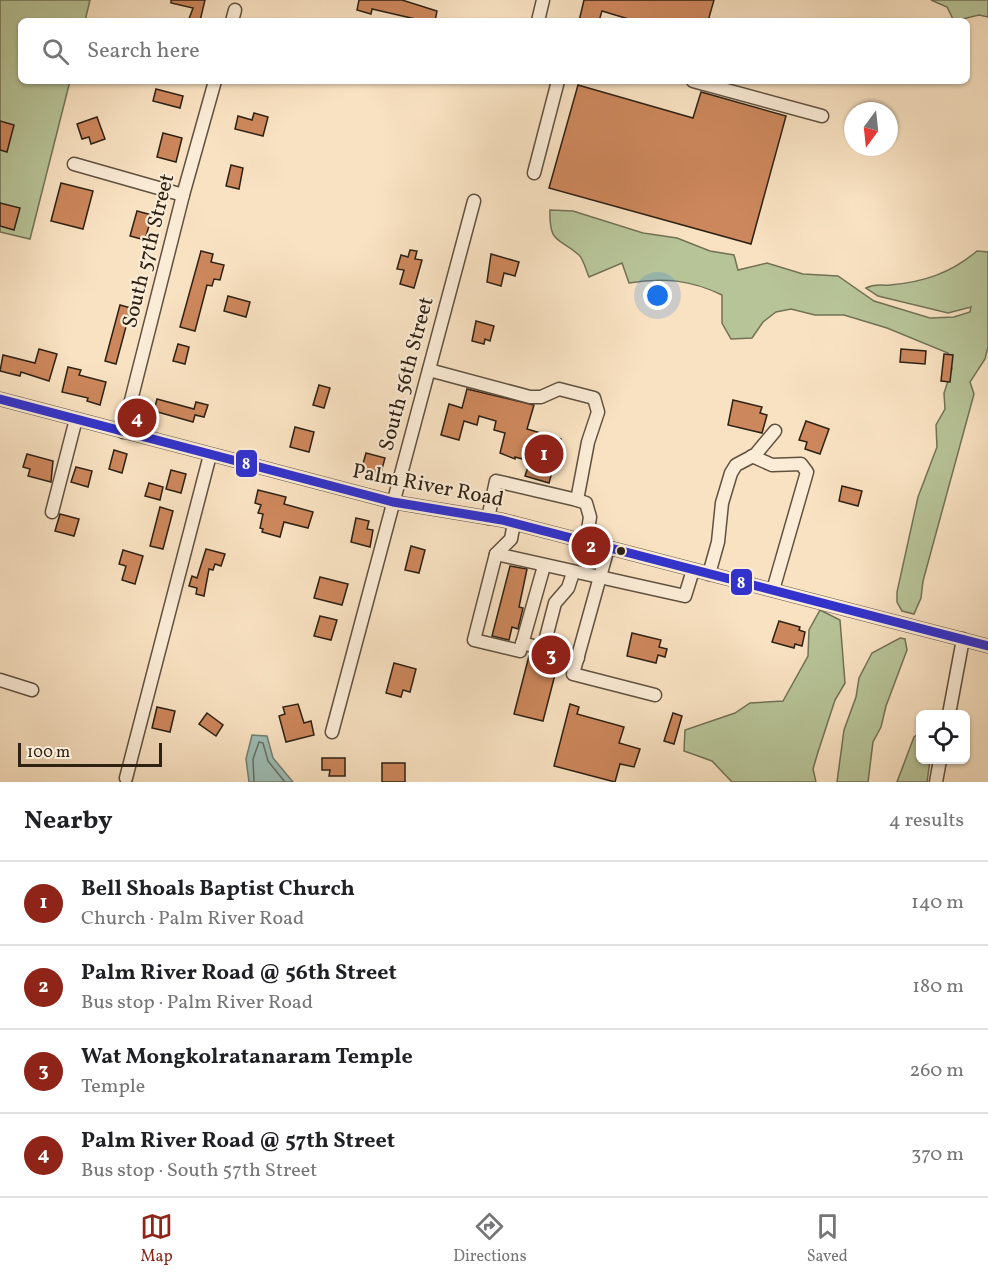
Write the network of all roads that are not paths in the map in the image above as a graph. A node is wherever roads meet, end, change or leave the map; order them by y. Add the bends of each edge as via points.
1 (543, 0) edge
2 (539, 18) edge
3 (214, 84) edge
4 (557, 84) edge
5 (704, 84) edge
6 (822, 116) dead end
7 (74, 164) dead end
8 (534, 173) dead end
9 (183, 195) junction
10 (474, 201) dead end
11 (429, 370) junction
12 (0, 399) edge
13 (76, 419) junction
14 (775, 431) dead end
15 (123, 432) junction
16 (210, 455) junction
17 (753, 456) junction
18 (577, 500) junction
19 (393, 502) junction
20 (52, 512) dead end
21 (488, 518) junction
22 (514, 523) junction
23 (586, 542) junction
24 (608, 548) junction
25 (496, 554) junction
26 (544, 566) junction
27 (693, 570) junction
28 (573, 573) junction
29 (709, 574) junction
30 (599, 578) junction
31 (773, 590) junction
32 (963, 639) junction
33 (522, 643) junction
34 (988, 646) edge
35 (543, 649) junction
36 (578, 658) junction
37 (0, 680) edge
38 (32, 690) dead end
39 (655, 695) dead end
40 (950, 710) edge
41 (332, 732) dead end
42 (939, 764) edge
43 (126, 778) dead end
44 (936, 782) edge

1 - 2 street
3 - 9 street, South 57th Street
4 - 8 street
5 - 6 street
7 - 9 street
9 - 15 street, South 57th Street
10 - 11 street, South 56th Street
11 - 18 street via 534,398 559,389 594,398 598,412
11 - 19 street, South 56th Street
12 - 13 street, Palm River Road
13 - 15 street, Palm River Road
13 - 20 street
14 - 17 street
15 - 16 street, Palm River Road
16 - 19 street, Palm River Road
16 - 43 street
17 - 29 street via 736,465 726,487
17 - 31 street via 772,465 801,464 807,472
18 - 21 street via 496,481
18 - 23 street via 586,502 590,517
19 - 21 street, Palm River Road
19 - 41 street, South 56th Street
21 - 22 street, Palm River Road
22 - 23 street, Palm River Road
22 - 25 street via 511,539
23 - 24 street, Palm River Road
24 - 27 street, Palm River Road
24 - 30 street
25 - 26 street
25 - 33 street via 474,640 520,651
26 - 28 street
26 - 33 street
27 - 29 street, Palm River Road
27 - 30 street via 685,596
28 - 30 street
28 - 35 street via 568,588 555,603
29 - 31 street, Palm River Road
30 - 36 street
31 - 32 street, Palm River Road
32 - 34 street, Palm River Road
32 - 40 street
33 - 35 street
35 - 36 street
36 - 39 street via 573,674
37 - 38 street
42 - 44 street

